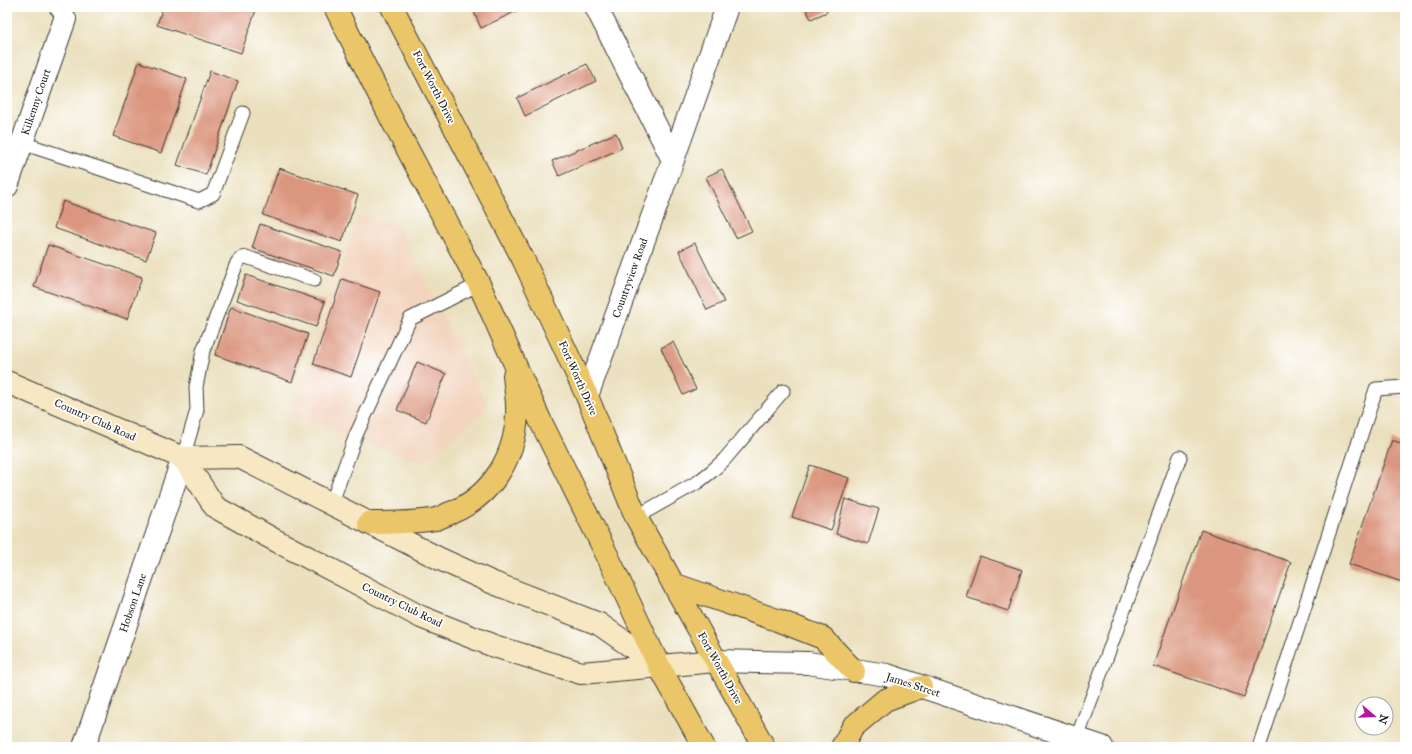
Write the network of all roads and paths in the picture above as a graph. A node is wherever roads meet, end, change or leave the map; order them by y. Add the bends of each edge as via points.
1 (335, 7) edge
2 (392, 7) edge
3 (596, 7) edge
4 (727, 7) edge
5 (60, 13) edge
6 (243, 113) dead end
7 (22, 143) junction
8 (673, 160) junction
9 (7, 186) edge
10 (314, 280) dead end
11 (479, 284) junction
12 (513, 360) junction
13 (7, 382) edge
14 (1405, 387) edge
15 (783, 391) dead end
16 (588, 396) junction
17 (1180, 457) dead end
18 (183, 458) junction
19 (331, 505) junction
20 (636, 517) junction
21 (369, 523) junction
22 (673, 584) junction
23 (716, 661) junction
24 (659, 666) junction
25 (854, 671) junction
26 (921, 687) junction
27 (1066, 740) edge
28 (84, 747) edge
29 (704, 747) edge
30 (764, 747) edge
31 (842, 747) edge
32 (1102, 747) edge
33 (1259, 747) edge

1 - 11 main road
2 - 16 main road, Fort Worth Drive via 524,261
3 - 8 street
4 - 8 street, Countryview Road
5 - 7 street, Kilkenny Court
6 - 7 lane via 213,194 199,201
7 - 9 street, Kilkenny Court
8 - 16 street, Countryview Road
10 - 18 lane via 246,257 237,263 203,351 196,387 197,410
11 - 12 main road
11 - 19 lane via 410,319 356,435
12 - 21 main road via 517,415 510,453 484,493 462,508 437,518 404,523
12 - 24 main road
13 - 18 main road, Country Club Road
14 - 33 lane via 1376,390
15 - 20 lane via 712,471 698,482
16 - 20 main road, Fort Worth Drive
17 - 27 lane
18 - 19 main road, Country Club Road via 239,457
18 - 24 main road, Country Club Road via 215,507 421,617 494,646 581,673
18 - 28 street, Hobson Lane
19 - 21 main road, Country Club Road
20 - 22 main road, Fort Worth Drive
21 - 24 main road, Country Club Road via 491,582 599,624
22 - 23 main road, Fort Worth Drive
22 - 25 main road via 823,638
23 - 24 main road, Country Club Road
23 - 25 street, James Street via 808,663
23 - 30 main road, Fort Worth Drive
24 - 29 main road
25 - 26 street, James Street via 886,675
26 - 27 street, James Street
26 - 31 main road via 885,700 853,727
27 - 32 street, James Street

